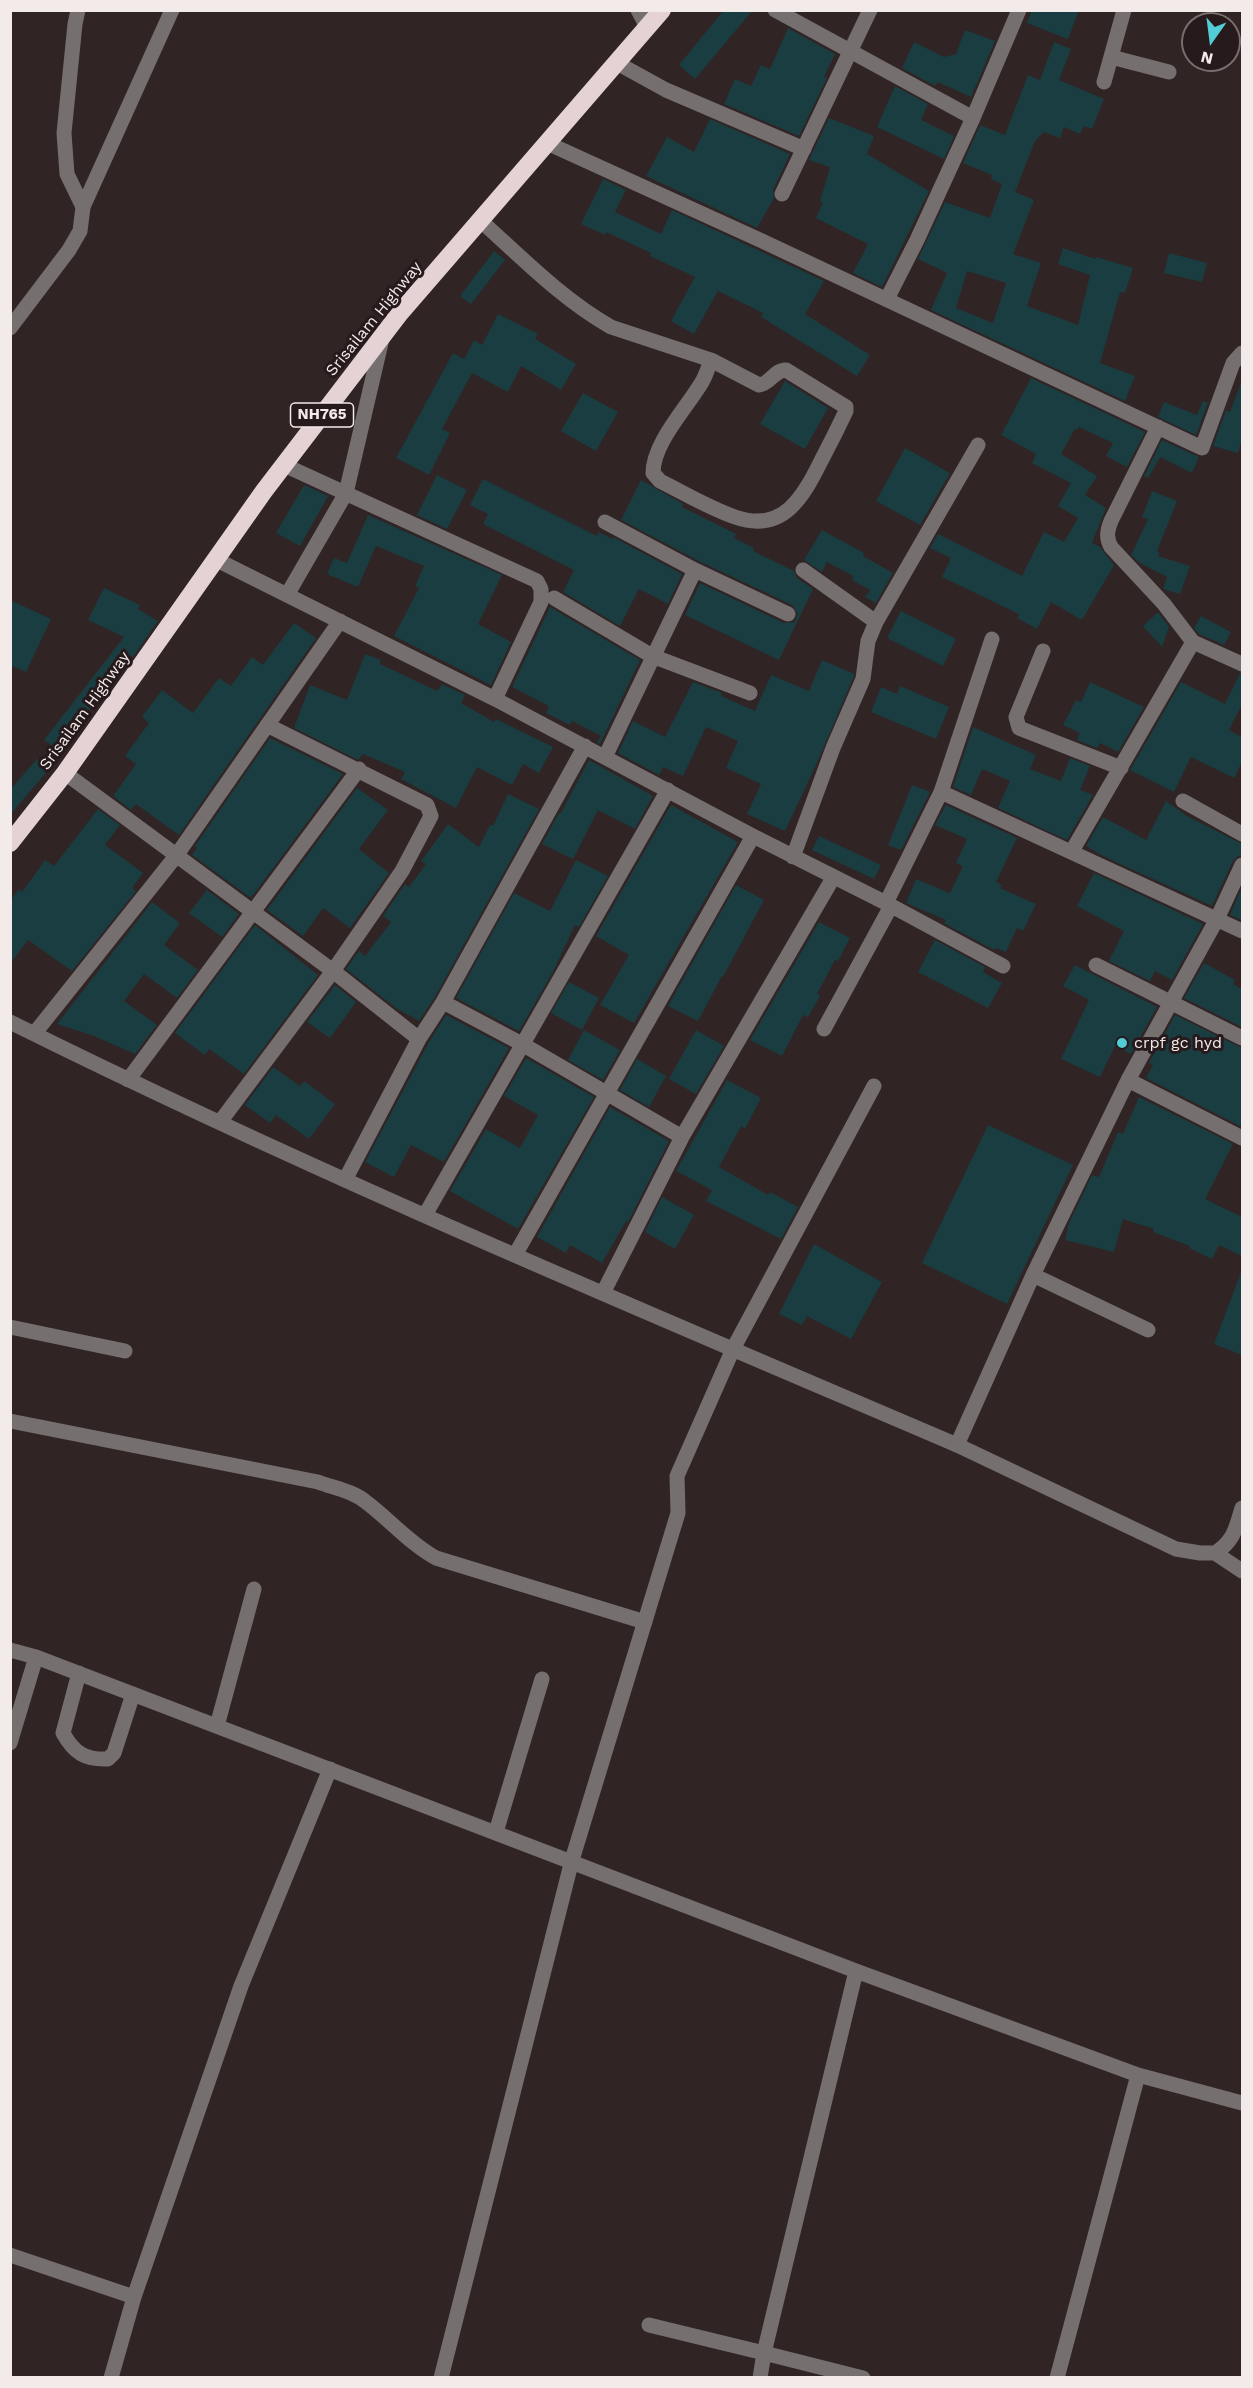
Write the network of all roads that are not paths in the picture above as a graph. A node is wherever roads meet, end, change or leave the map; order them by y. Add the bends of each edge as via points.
1 (78, 10) edge
2 (172, 10) edge
3 (638, 10) edge
4 (662, 10) edge
5 (775, 10) edge
6 (870, 10) edge
7 (1019, 10) edge
8 (1124, 10) edge
9 (648, 27) junction
10 (851, 53) junction
11 (1111, 57) junction
12 (617, 63) junction
13 (1169, 72) dead end
14 (1104, 81) dead end
15 (973, 118) junction
16 (547, 143) junction
17 (804, 149) junction
18 (782, 194) dead end
19 (82, 207) junction
20 (481, 220) junction
21 (887, 299) junction
22 (10, 328) edge
23 (383, 336) junction
24 (1242, 353) edge
25 (711, 360) junction
26 (1158, 427) junction
27 (978, 445) dead end
28 (284, 465) junction
29 (346, 493) junction
30 (605, 522) dead end
31 (217, 560) junction
32 (695, 570) junction
33 (803, 570) dead end
34 (287, 595) junction
35 (554, 598) dead end
36 (788, 614) dead end
37 (340, 621) junction
38 (876, 622) junction
39 (992, 639) dead end
40 (1193, 642) junction
41 (1043, 651) dead end
42 (652, 656) junction
43 (1242, 664) edge
44 (750, 693) dead end
45 (495, 699) junction
46 (267, 725) junction
47 (585, 746) junction
48 (605, 757) junction
49 (1121, 768) junction
50 (359, 769) junction
51 (65, 773) junction
52 (668, 790) junction
53 (941, 792) junction
54 (1183, 801) dead end
55 (1242, 834) edge
56 (753, 836) junction
57 (10, 843) edge
58 (1072, 851) junction
59 (176, 856) junction
60 (793, 857) junction
61 (1242, 865) edge
62 (833, 878) junction
63 (889, 905) junction
64 (253, 913) junction
65 (1217, 919) junction
66 (1242, 931) edge
67 (1096, 965) dead end
68 (1004, 966) dead end
69 (333, 971) junction
70 (443, 1002) junction
71 (1170, 1002) junction
72 (10, 1022) edge
73 (824, 1029) dead end
74 (34, 1034) junction
75 (1242, 1038) edge
76 (419, 1039) junction
77 (522, 1044) junction
78 (128, 1080) junction
79 (1128, 1080) junction
80 (874, 1086) dead end
81 (607, 1094) junction
82 (220, 1122) junction
83 (682, 1137) junction
84 (1242, 1138) edge
85 (345, 1180) junction
86 (425, 1215) junction
87 (515, 1256) junction
88 (1033, 1275) junction
89 (603, 1293) junction
90 (10, 1327) edge
91 (1148, 1330) dead end
92 (733, 1349) junction
93 (125, 1351) dead end
94 (10, 1421) edge
95 (957, 1444) junction
96 (1242, 1508) edge
97 (1215, 1553) junction
98 (1242, 1571) edge
99 (254, 1589) dead end
100 (645, 1622) junction
101 (10, 1650) edge
102 (36, 1657) junction
103 (79, 1673) junction
104 (542, 1679) dead end
105 (134, 1694) junction
106 (217, 1726) junction
107 (10, 1743) edge
108 (330, 1768) junction
109 (496, 1832) junction
110 (572, 1860) junction
111 (856, 1971) junction
112 (1138, 2075) junction
113 (1242, 2103) edge
114 (10, 2255) edge
115 (134, 2297) junction
116 (649, 2325) dead end
117 (764, 2353) junction
118 (111, 2378) edge
119 (441, 2378) edge
120 (760, 2378) edge
121 (862, 2378) edge
122 (1057, 2378) edge

1 - 19 street via 64,133 67,174
2 - 19 street
3 - 9 street
4 - 9 highway, Srisailam Highway / NH765
5 - 10 street
6 - 10 street
7 - 15 street
8 - 11 street
9 - 12 highway, Srisailam Highway / NH765
10 - 15 street
10 - 17 street
11 - 13 street
11 - 14 street
12 - 16 highway, Srisailam Highway / NH765
12 - 17 street via 666,90
15 - 21 street
16 - 20 highway, Srisailam Highway / NH765
16 - 21 street
17 - 18 street
19 - 22 street via 80,231 69,250
20 - 23 highway, Srisailam Highway / NH765
20 - 25 street via 599,321
21 - 26 street
23 - 28 highway, Srisailam Highway / NH765
23 - 29 street
24 - 26 street via 1233,363 1202,448
25 - 25 street via 759,385 786,370 846,407 806,491 784,514 757,520 737,518 660,481 653,473 659,448 703,381
26 - 40 street via 1111,521 1107,540
27 - 38 street
28 - 29 street
28 - 31 highway, Srisailam Highway / NH765
29 - 34 street
29 - 45 street via 537,581 541,602
30 - 32 street
31 - 34 street
31 - 51 highway, Srisailam Highway / NH765
32 - 36 street
32 - 42 street
33 - 38 street
34 - 37 street
35 - 42 street
37 - 45 street
37 - 46 street
38 - 60 street via 868,641 863,679
39 - 53 street
40 - 43 street
40 - 49 street
41 - 49 street via 1017,717 1019,728
42 - 44 street
42 - 48 street
45 - 47 street
46 - 50 street
46 - 59 street
47 - 48 street
47 - 70 street
48 - 52 street
49 - 58 street
50 - 64 street
50 - 69 street via 428,805 431,816 402,871
51 - 57 highway, Srisailam Highway / NH765
51 - 59 street
52 - 56 street
52 - 77 street
53 - 58 street
53 - 63 street
54 - 55 street
56 - 60 street
56 - 81 street
58 - 65 street
59 - 64 street
59 - 74 street
60 - 62 street
61 - 65 street
62 - 63 street
62 - 83 street
63 - 68 street
63 - 73 street
64 - 69 street
64 - 78 street
65 - 66 street
65 - 71 street
67 - 71 street
69 - 76 street
69 - 82 street
70 - 76 street
70 - 77 street
71 - 75 street
71 - 79 street
72 - 74 street
74 - 78 street
76 - 85 street
77 - 81 street
77 - 86 street
78 - 82 street
79 - 84 street
79 - 88 street
80 - 92 street
81 - 83 street
81 - 87 street
82 - 85 street
83 - 89 street
85 - 86 street
86 - 87 street
87 - 89 street
88 - 91 street
88 - 95 street
89 - 92 street
90 - 93 street
92 - 95 street
92 - 100 street via 677,1476 678,1513
94 - 100 street via 328,1485 365,1500 436,1558
95 - 97 street via 1176,1550
96 - 97 street via 1227,1546
97 - 98 street
99 - 106 street
100 - 110 street
101 - 102 street
102 - 103 street
102 - 107 street
103 - 105 street
103 - 105 street via 63,1733 70,1747 84,1756 97,1760 114,1754
104 - 109 street
105 - 106 street
106 - 108 street
108 - 109 street
108 - 115 street via 241,1986
109 - 110 street
110 - 111 street
110 - 119 street
111 - 112 street
111 - 117 street
112 - 113 street
112 - 122 street
114 - 115 street
115 - 118 street
116 - 117 street
117 - 120 street
117 - 121 street

